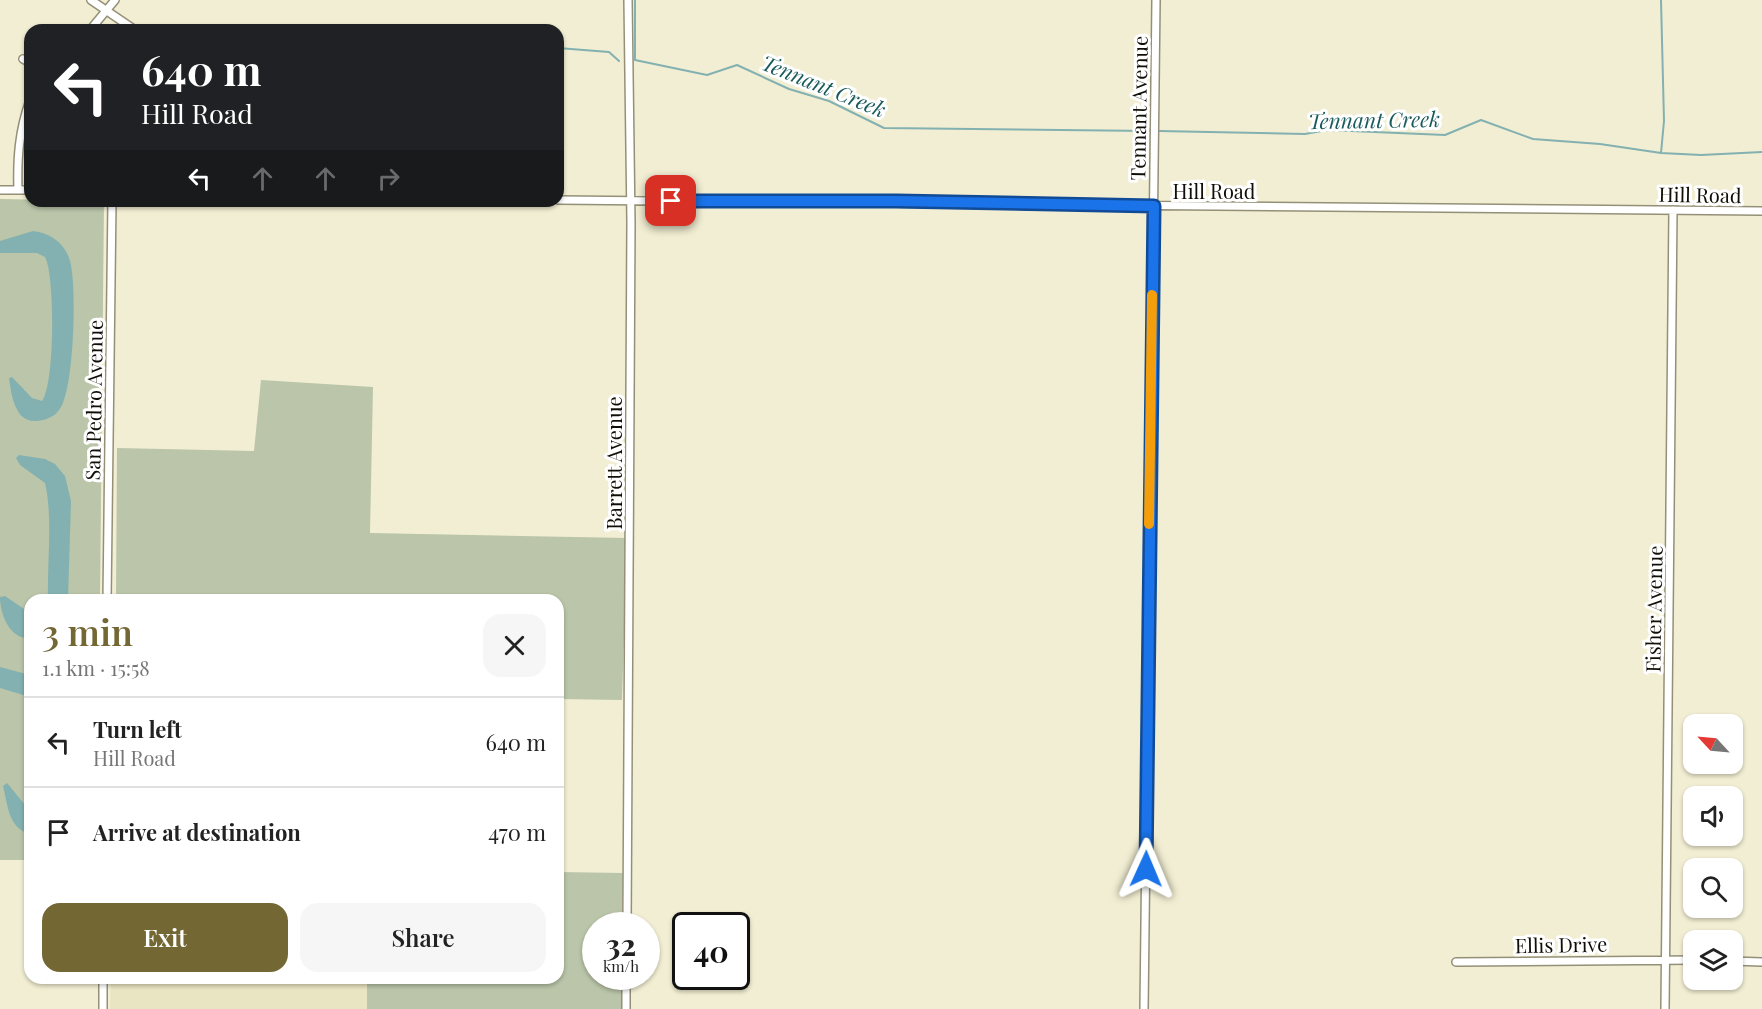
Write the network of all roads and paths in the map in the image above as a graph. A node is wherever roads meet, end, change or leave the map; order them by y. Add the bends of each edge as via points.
1 (91, 0) edge
2 (115, 0) edge
3 (628, 0) edge
4 (1156, 0) edge
5 (107, 11) junction
6 (95, 24) edge
7 (127, 24) edge
8 (24, 117) edge
9 (0, 190) edge
10 (18, 190) junction
11 (24, 190) edge
12 (564, 200) edge
13 (629, 201) junction
14 (1154, 206) junction
15 (112, 207) edge
16 (1673, 210) junction
17 (1762, 211) edge
18 (107, 594) edge
19 (627, 912) edge
20 (1666, 959) junction
21 (1683, 960) edge
22 (1743, 961) edge
23 (1456, 962) dead end
24 (1762, 962) edge
25 (103, 984) edge
26 (626, 990) edge
27 (103, 1009) edge
28 (626, 1009) edge
29 (1144, 1009) edge
30 (1665, 1009) edge

1 - 5 street
2 - 5 street
3 - 13 street, Barrett Avenue
4 - 14 street, Tennant Avenue
5 - 6 street
5 - 7 street
8 - 10 street via 18,146
9 - 10 street
10 - 11 street
12 - 13 street, Hill Road
13 - 14 street, Hill Road
13 - 19 street, Barrett Avenue
14 - 16 street, Hill Road
14 - 29 street, Tennant Avenue
15 - 18 street, San Pedro Avenue
16 - 17 street, Hill Road
16 - 20 street, Fisher Avenue
20 - 21 street, Ellis Drive
20 - 23 street, Ellis Drive
20 - 30 street, Fisher Avenue
22 - 24 street
25 - 27 street
26 - 28 street

